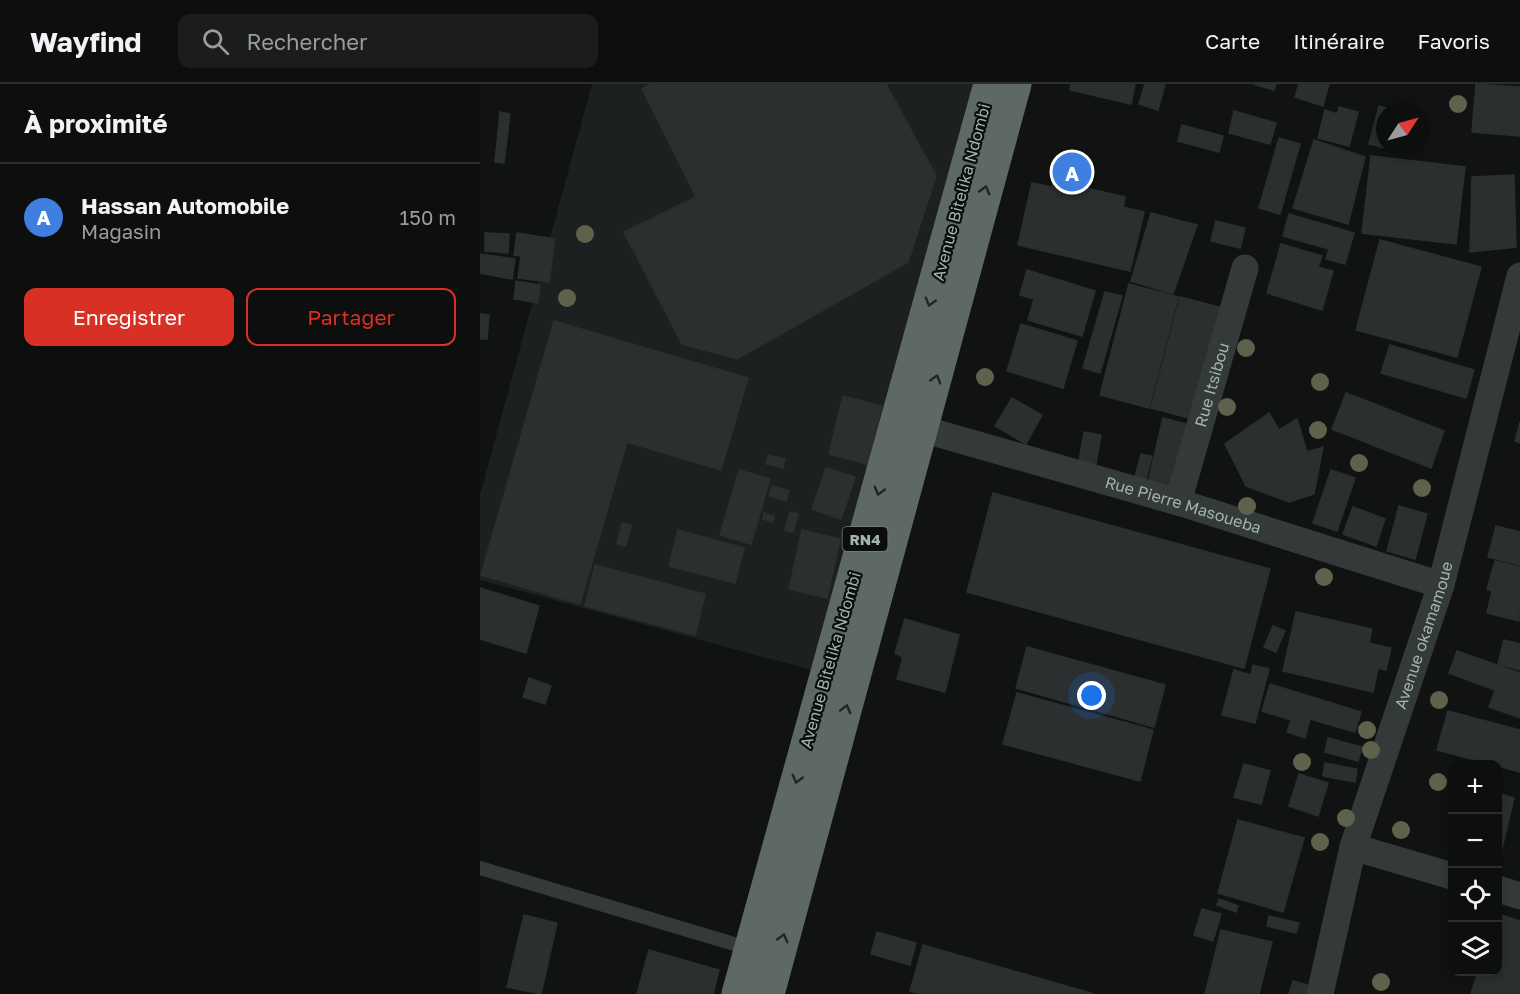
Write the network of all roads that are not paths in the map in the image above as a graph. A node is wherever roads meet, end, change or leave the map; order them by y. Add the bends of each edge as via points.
1 (990, 84) edge
2 (1015, 84) edge
3 (1245, 268) dead end
4 (1520, 276) edge
5 (922, 429) junction
6 (1178, 502) junction
7 (1441, 585) junction
8 (1353, 847) junction
9 (480, 868) edge
10 (1448, 875) edge
11 (1502, 891) edge
12 (1520, 896) edge
13 (751, 949) junction
14 (738, 994) edge
15 (768, 994) edge
16 (1320, 994) edge

1 -> 13 highway, Avenue Bitelika Ndombi / RN4
5 -> 2 highway, Avenue Bitelika Ndombi / RN4
3 - 6 street, Rue Itsibou
4 - 7 street, Avenue okamamoue
5 - 6 street, Rue Pierre Masoueba
15 -> 5 highway, Avenue Bitelika Ndombi / RN4
6 - 7 street, Rue Pierre Masoueba
7 - 8 street, Avenue okamamoue
8 - 10 street
8 - 16 street, Avenue okamamoue
9 - 13 lane
11 - 12 street
13 - 14 highway, Avenue Bitelika Ndombi / RN4

